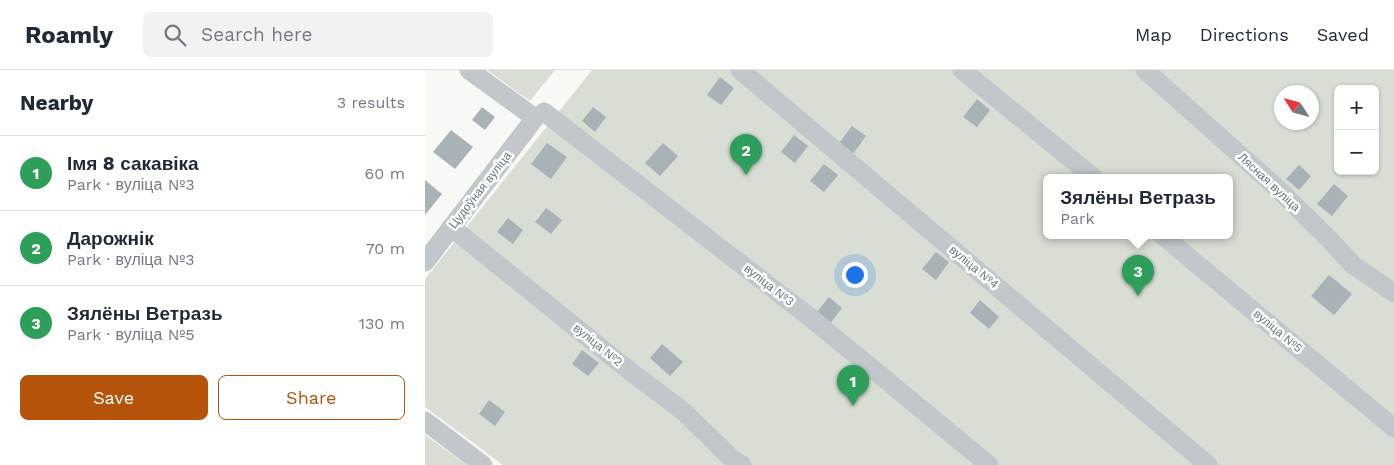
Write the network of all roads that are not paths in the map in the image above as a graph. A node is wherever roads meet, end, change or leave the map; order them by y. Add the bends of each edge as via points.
1 (469, 70) edge
2 (740, 70) edge
3 (962, 70) edge
4 (1145, 70) edge
5 (539, 115) junction
6 (1089, 174) edge
7 (451, 227) junction
8 (1167, 239) edge
9 (425, 262) edge
10 (1394, 293) edge
11 (425, 421) edge
12 (1394, 428) edge
13 (483, 465) edge
14 (742, 465) edge
15 (989, 465) edge
16 (1208, 465) edge

1 - 5 street, вуліца №3
2 - 16 street, вуліца №4
3 - 6 street
4 - 10 street, Лясная вуліца via 1277,188 1353,264
5 - 7 street, Цудоўная вуліца
5 - 15 street, вуліца №3 via 811,318
7 - 9 street, Цудоўная вуліца
7 - 14 street, вуліца №2 via 683,411
8 - 12 street, вуліца №5
11 - 13 street

